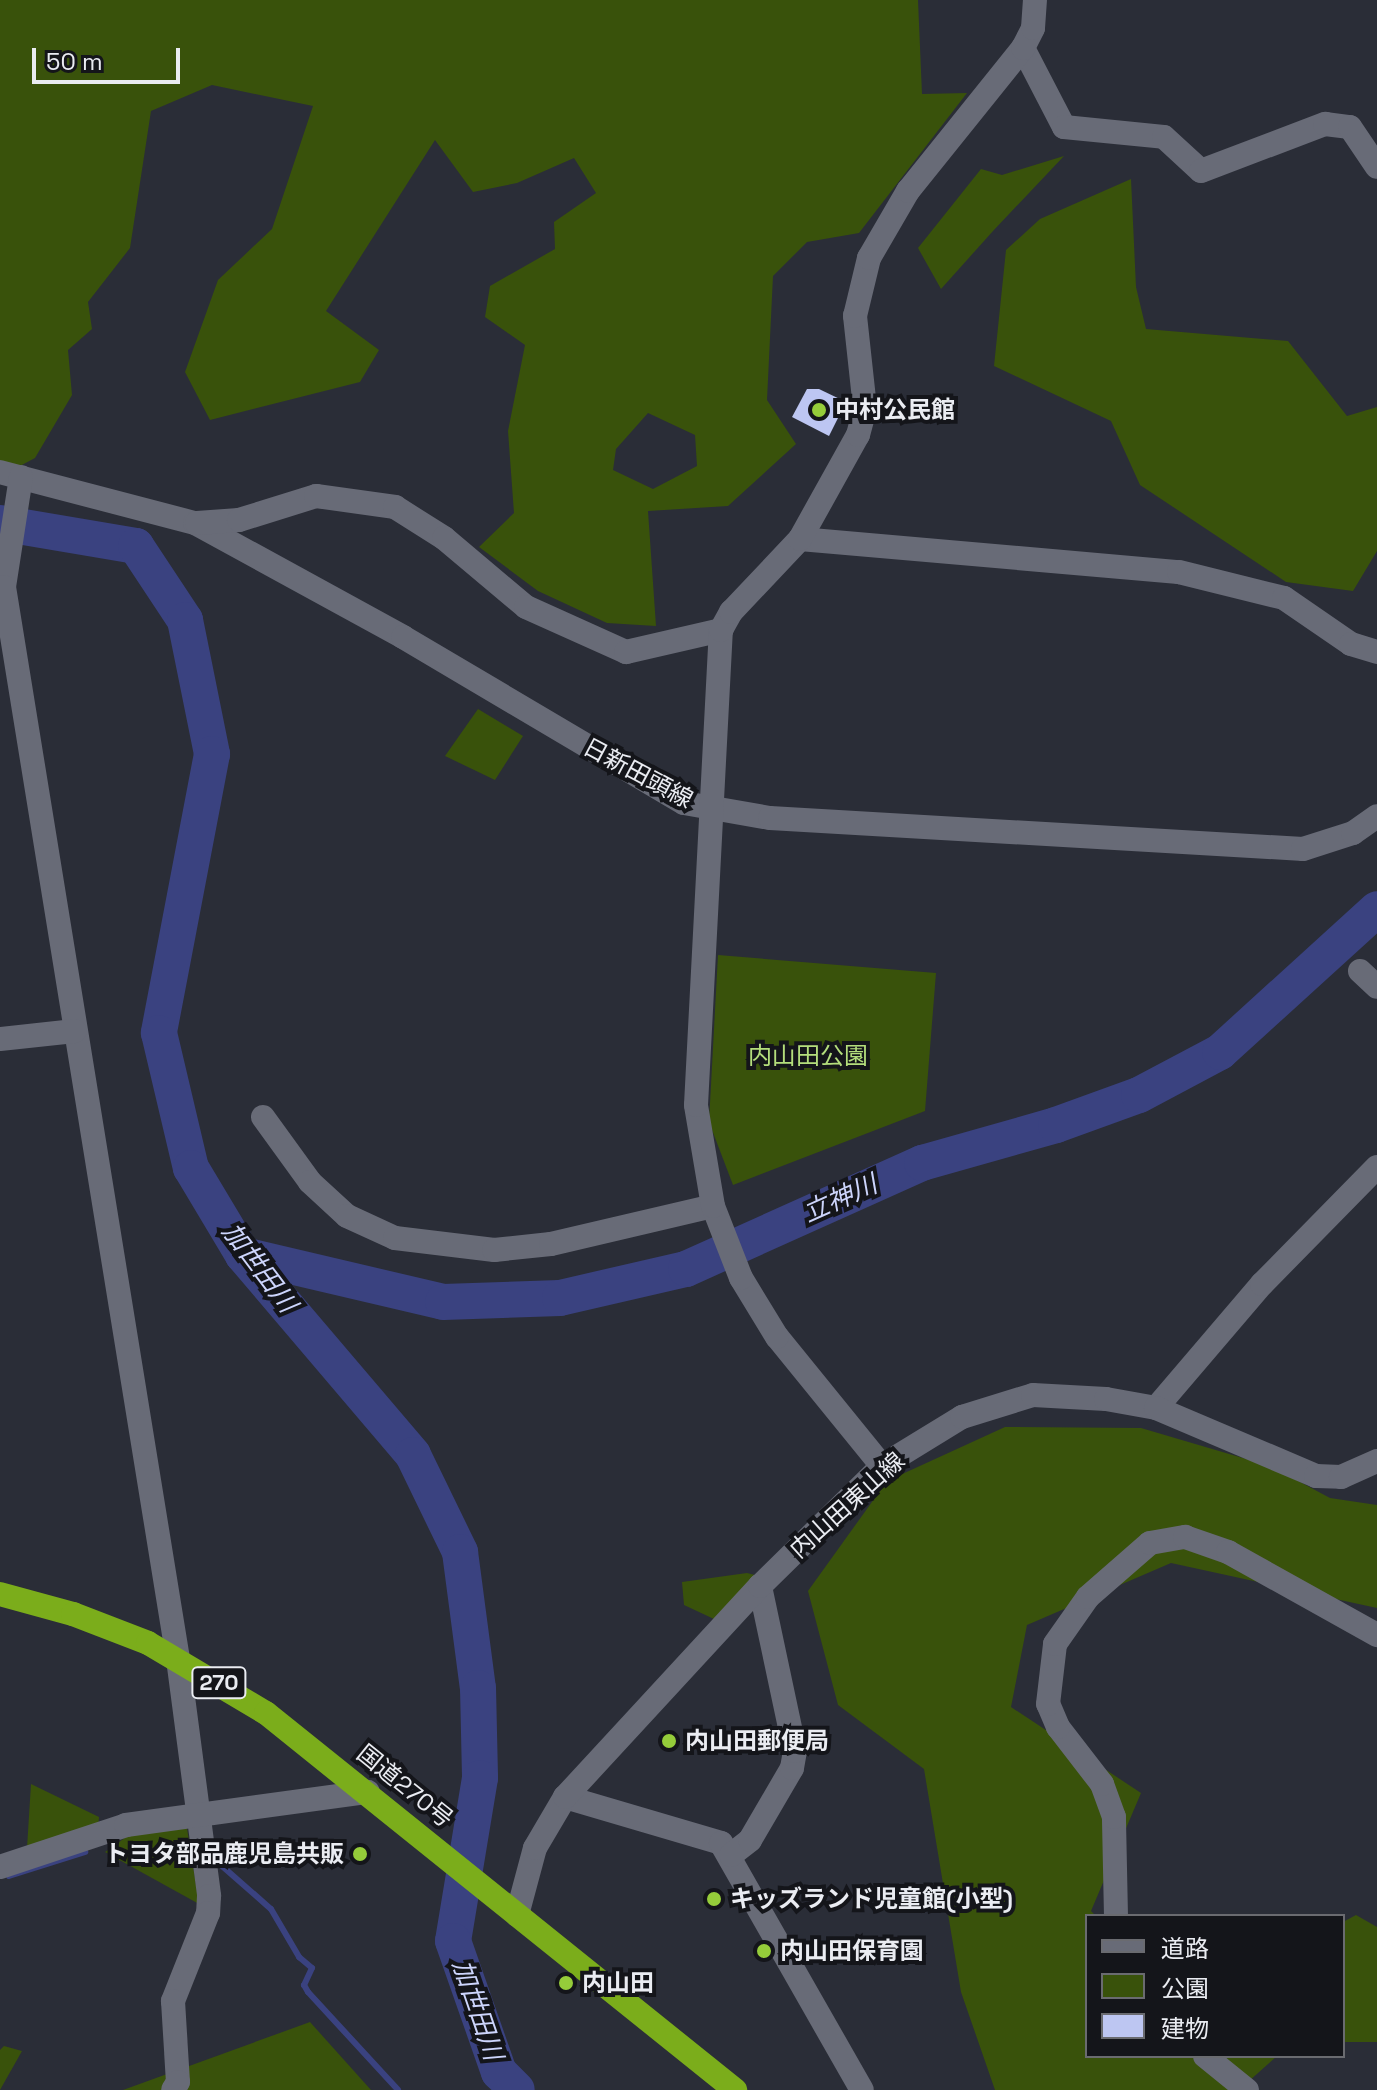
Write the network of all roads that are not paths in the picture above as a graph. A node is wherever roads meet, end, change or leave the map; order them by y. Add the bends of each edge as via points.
1 (1035, 0) edge
2 (1023, 48) junction
3 (1377, 167) edge
4 (13, 479) edge
5 (195, 523) junction
6 (800, 539) junction
7 (721, 630) junction
8 (1377, 652) edge
9 (710, 809) junction
10 (1377, 816) edge
11 (75, 1031) junction
12 (0, 1039) edge
13 (263, 1117) dead end
14 (1377, 1167) edge
15 (716, 1215) junction
16 (1156, 1408) junction
17 (1377, 1461) edge
18 (882, 1466) junction
19 (760, 1586) junction
20 (0, 1594) edge
21 (1377, 1635) edge
22 (178, 1659) junction
23 (368, 1792) junction
24 (565, 1797) junction
25 (198, 1811) junction
26 (731, 1855) junction
27 (0, 1867) edge
28 (509, 1908) junction
29 (1116, 1914) edge
30 (1207, 2058) edge
31 (173, 2090) edge
32 (735, 2090) edge
33 (862, 2090) edge
34 (1247, 2090) edge

1 - 2 street via 1033,28
2 - 3 street via 1064,127 1164,137 1201,171 1325,124 1350,127
2 - 6 street via 908,191 869,258 855,316 865,408 858,435
4 - 5 street, 日新田頭線
4 - 11 street via 4,584
5 - 7 street via 239,520 316,496 395,507 444,538 526,607 626,652
5 - 9 street, 日新田頭線 via 403,637 684,803
6 - 7 street via 731,612
6 - 8 street via 1179,572 1284,598 1351,644
7 - 9 street
9 - 10 street, 日新田頭線 via 770,818 1303,849 1353,833
9 - 15 street via 696,1105
11 - 12 street
11 - 22 street
13 - 15 street via 310,1182 347,1216 395,1238 448,1248 522,1247
14 - 16 street via 1262,1284
15 - 18 street via 743,1282 777,1337
16 - 17 street, 内山田東山線 via 1316,1476 1341,1477
16 - 18 street, 内山田東山線 via 1033,1395 962,1417
18 - 19 street, 内山田東山線
19 - 24 street, 内山田東山線
19 - 26 street via 795,1751 792,1768 750,1840
20 - 22 highway, 国道270号 / 270 via 73,1614
21 - 29 street via 1228,1552 1185,1537 1150,1543 1088,1597 1055,1644 1048,1704 1058,1727 1102,1784 1114,1817
22 - 23 highway, 国道270号 / 270 via 266,1713
22 - 25 street
23 - 25 street via 310,1803
23 - 28 highway, 国道270号 / 270
24 - 26 street via 721,1843
24 - 28 street, 内山田東山線
25 - 27 street via 126,1825
25 - 31 street via 208,1913 173,2001 178,2082
26 - 33 street
28 - 32 highway, 国道270号 / 270
30 - 34 street

